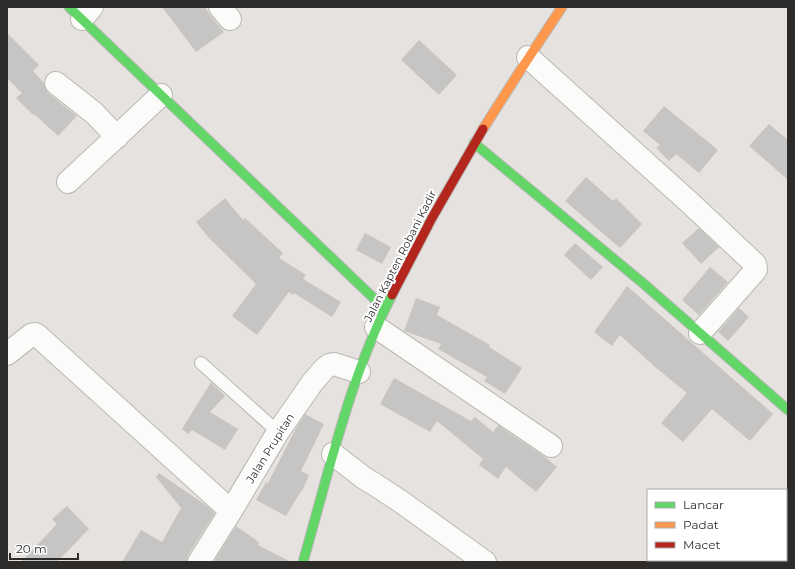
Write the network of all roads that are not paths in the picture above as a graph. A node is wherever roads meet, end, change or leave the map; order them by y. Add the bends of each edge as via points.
1 (562, 7) edge
2 (81, 11) edge
3 (528, 57) junction
4 (56, 83) dead end
5 (161, 95) junction
6 (117, 137) junction
7 (474, 143) junction
8 (68, 182) dead end
9 (381, 318) junction
10 (700, 333) junction
11 (7, 354) edge
12 (201, 363) dead end
13 (360, 372) junction
14 (788, 410) edge
15 (278, 432) junction
16 (551, 446) dead end
17 (333, 454) junction
18 (231, 511) junction
19 (307, 560) edge
20 (199, 562) edge
21 (485, 562) edge

1 - 3 street, Jalan Kapten Robani Kadir
2 - 5 street
3 - 7 street, Jalan Kapten Robani Kadir
3 - 10 street via 755,264 755,271
4 - 6 street via 94,113
5 - 6 street
5 - 9 street
6 - 8 street
7 - 9 street, Jalan Kapten Robani Kadir
7 - 10 street
9 - 13 street, Jalan Kapten Robani Kadir
9 - 16 street
10 - 14 street
11 - 18 street via 31,335 37,335
12 - 15 lane
13 - 15 street, Jalan Prupitan via 334,364 329,365 312,383
13 - 17 street, Jalan Kapten Robani Kadir
15 - 18 street, Jalan Prupitan
17 - 19 street, Jalan Kapten Robani Kadir
17 - 21 street
18 - 20 street, Jalan Prupitan

